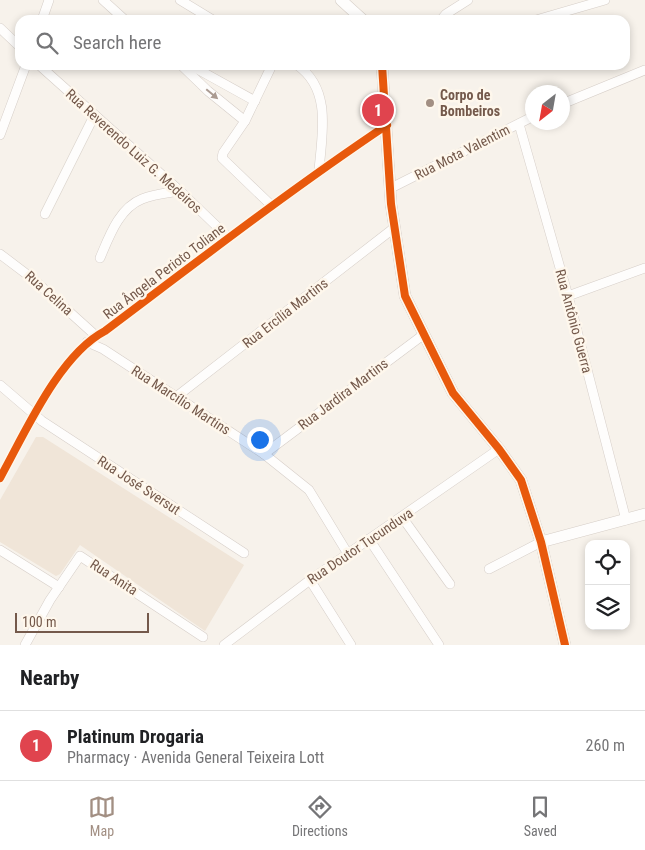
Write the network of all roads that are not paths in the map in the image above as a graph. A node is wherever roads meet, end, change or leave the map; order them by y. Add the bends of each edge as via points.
1 (49, 0) edge
2 (103, 0) edge
3 (180, 0) edge
4 (341, 0) edge
5 (468, 0) edge
6 (605, 0) edge
7 (44, 15) edge
8 (120, 15) edge
9 (205, 15) edge
10 (358, 15) edge
11 (445, 15) edge
12 (553, 15) edge
13 (0, 28) edge
14 (15, 42) edge
15 (24, 70) edge
16 (44, 70) edge
17 (186, 70) edge
18 (199, 70) edge
19 (270, 70) edge
20 (303, 70) edge
21 (384, 70) edge
22 (645, 70) edge
23 (255, 101) junction
24 (570, 101) edge
25 (94, 116) junction
26 (525, 120) edge
27 (245, 121) junction
28 (518, 124) junction
29 (387, 125) junction
30 (0, 135) edge
31 (319, 170) junction
32 (391, 188) junction
33 (180, 190) junction
34 (272, 206) junction
35 (45, 214) dead end
36 (394, 228) junction
37 (229, 238) junction
38 (0, 254) edge
39 (100, 258) dead end
40 (645, 268) edge
41 (568, 296) junction
42 (423, 335) junction
43 (95, 336) junction
44 (87, 342) junction
45 (0, 385) edge
46 (176, 397) junction
47 (34, 416) junction
48 (499, 449) junction
49 (264, 454) junction
50 (0, 478) edge
51 (645, 514) edge
52 (402, 517) junction
53 (626, 520) junction
54 (369, 539) junction
55 (541, 542) junction
56 (0, 550) edge
57 (244, 553) dead end
58 (348, 554) junction
59 (489, 569) dead end
60 (310, 580) junction
61 (450, 584) dead end
62 (59, 587) junction
63 (203, 637) dead end
64 (25, 645) edge
65 (224, 645) edge
66 (351, 645) edge
67 (439, 645) edge
68 (565, 645) edge

1 - 7 street
2 - 8 street
3 - 9 street
4 - 10 street
5 - 11 street
6 - 12 street
13 - 14 street
15 - 30 street
16 - 25 street, Rua Reverendo Luiz G. Medeiros
17 -> 27 street
18 - 23 street
19 - 23 street
20 - 31 street via 310,76 321,99
21 - 29 street
22 - 24 street
23 - 27 street
25 - 33 street, Rua Reverendo Luiz G. Medeiros
25 - 35 street
26 - 28 street, Rua Mota Valentim
27 - 34 street via 222,158
28 - 32 street, Rua Mota Valentim
28 - 41 street, Rua Antônio Guerra
29 - 31 street, Rua Ângela Perioto Toliane
29 - 32 street
31 - 34 street, Rua Ângela Perioto Toliane
32 - 36 street
33 - 37 street, Rua Reverendo Luiz G. Medeiros
33 - 39 street via 134,203 118,222
34 - 37 street, Rua Ângela Perioto Toliane
36 - 42 street via 403,286
36 - 46 street, Rua Ercília Martins
37 - 43 street, Rua Ângela Perioto Toliane
38 - 43 street, Rua Celina via 33,279
40 - 41 street
41 - 53 street, Rua Antônio Guerra
42 - 48 street via 459,404
42 - 49 street, Rua Jardira Martins
43 - 44 street, Rua Ângela Perioto Toliane
44 - 46 street, Rua Marcílio Martins
44 - 47 street, Rua Ângela Perioto Toliane via 70,359
45 - 47 street, Rua José Sversut
46 - 49 street, Rua Marcílio Martins
47 - 50 street, Rua Ângela Perioto Toliane
47 - 57 street, Rua José Sversut
48 - 52 street, Rua Doutor Tucunduva
48 - 55 street via 520,480
49 - 58 street, Rua Marcílio Martins via 309,490
51 - 53 street
52 - 54 street, Rua Doutor Tucunduva
52 - 61 street
53 - 55 street
54 - 58 street, Rua Doutor Tucunduva
54 - 67 street
55 - 59 street
55 - 68 street
56 - 62 street
58 - 60 street, Rua Doutor Tucunduva
60 - 65 street, Rua Doutor Tucunduva
60 - 66 street
62 - 63 street, Rua Anita via 80,556
62 - 64 street

